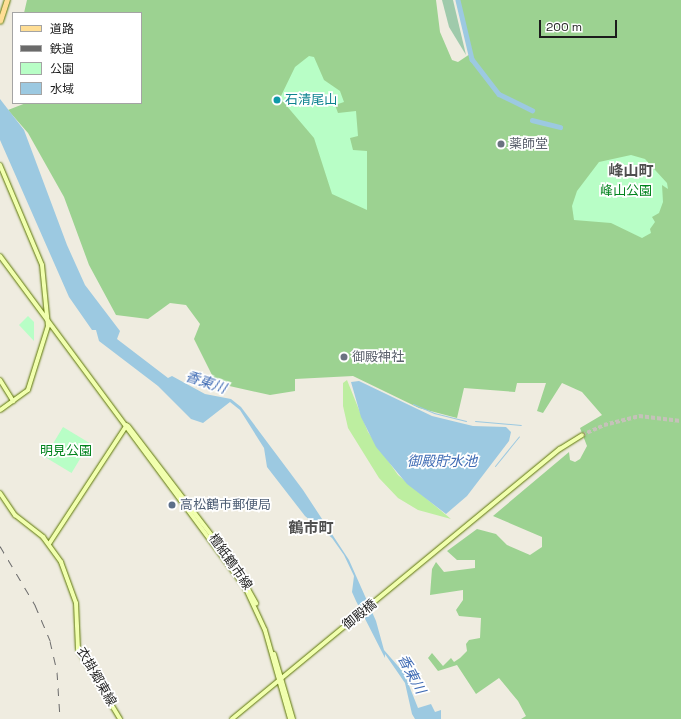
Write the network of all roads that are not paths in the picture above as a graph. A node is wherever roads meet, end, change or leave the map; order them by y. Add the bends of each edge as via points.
1 (6, 0) edge
2 (0, 12) edge
3 (0, 21) edge
4 (0, 165) edge
5 (0, 256) edge
6 (48, 318) junction
7 (0, 380) edge
8 (13, 400) junction
9 (0, 410) edge
10 (128, 426) junction
11 (582, 436) tunnel mouth
12 (0, 493) edge
13 (49, 544) junction
14 (281, 680) junction
15 (120, 719) edge
16 (232, 719) edge
17 (292, 719) edge

1 - 2 main road
1 - 3 main road
4 - 6 main road via 42,265
5 - 6 main road
6 - 8 main road via 30,386
6 - 10 main road, 檀紙鶴市線
7 - 8 main road
8 - 9 main road
10 - 13 main road
10 - 14 main road, 檀紙鶴市線 via 245,587 265,630
11 - 14 main road, 御殿橋 via 560,449
12 - 13 main road, 衣掛郷東線 via 15,515
13 - 15 main road, 衣掛郷東線 via 74,597 78,649
14 - 16 main road, 御殿橋
14 - 17 main road, 檀紙鶴市線

